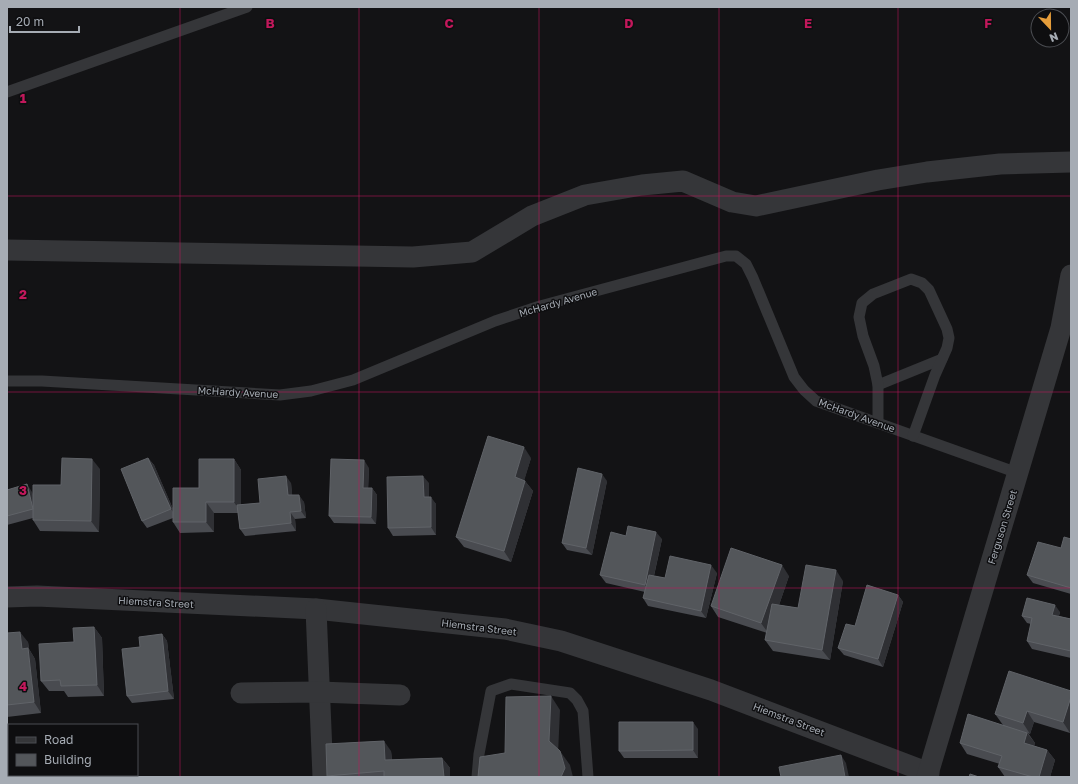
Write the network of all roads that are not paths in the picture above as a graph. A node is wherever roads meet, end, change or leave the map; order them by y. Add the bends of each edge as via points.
1 (247, 7) edge
2 (7, 92) edge
3 (1071, 162) edge
4 (7, 250) edge
5 (1071, 275) edge
6 (1068, 303) edge
7 (942, 359) junction
8 (7, 381) edge
9 (878, 386) junction
10 (878, 423) junction
11 (913, 436) junction
12 (1018, 472) junction
13 (7, 597) edge
14 (316, 609) junction
15 (319, 692) junction
16 (241, 693) dead end
17 (400, 695) dead end
18 (928, 775) edge
19 (324, 777) edge
20 (477, 777) edge
21 (588, 777) edge

1 - 2 lane
3 - 4 street via 1000,164 927,172 756,206 732,202 683,181 642,185 585,195 532,216 472,252 413,257
5 - 6 street, Ferguson Street
6 - 12 street, Ferguson Street
7 - 9 lane
7 - 9 lane via 949,338 929,290 922,283 911,279 873,294 862,303 860,317
7 - 11 lane
8 - 10 lane, McHardy Avenue via 280,395 311,391 353,380 495,321 540,306 726,256 736,256 746,264 794,377 804,390 816,401
9 - 10 lane
10 - 11 lane, McHardy Avenue
11 - 12 lane, McHardy Avenue
12 - 18 street, Ferguson Street
13 - 14 street, Hiemstra Street via 37,596
14 - 15 street
14 - 18 street, Hiemstra Street via 505,628 561,641 711,690
15 - 16 street
15 - 17 street
15 - 19 street
20 - 21 lane via 491,691 511,684 570,693 577,700 583,710

